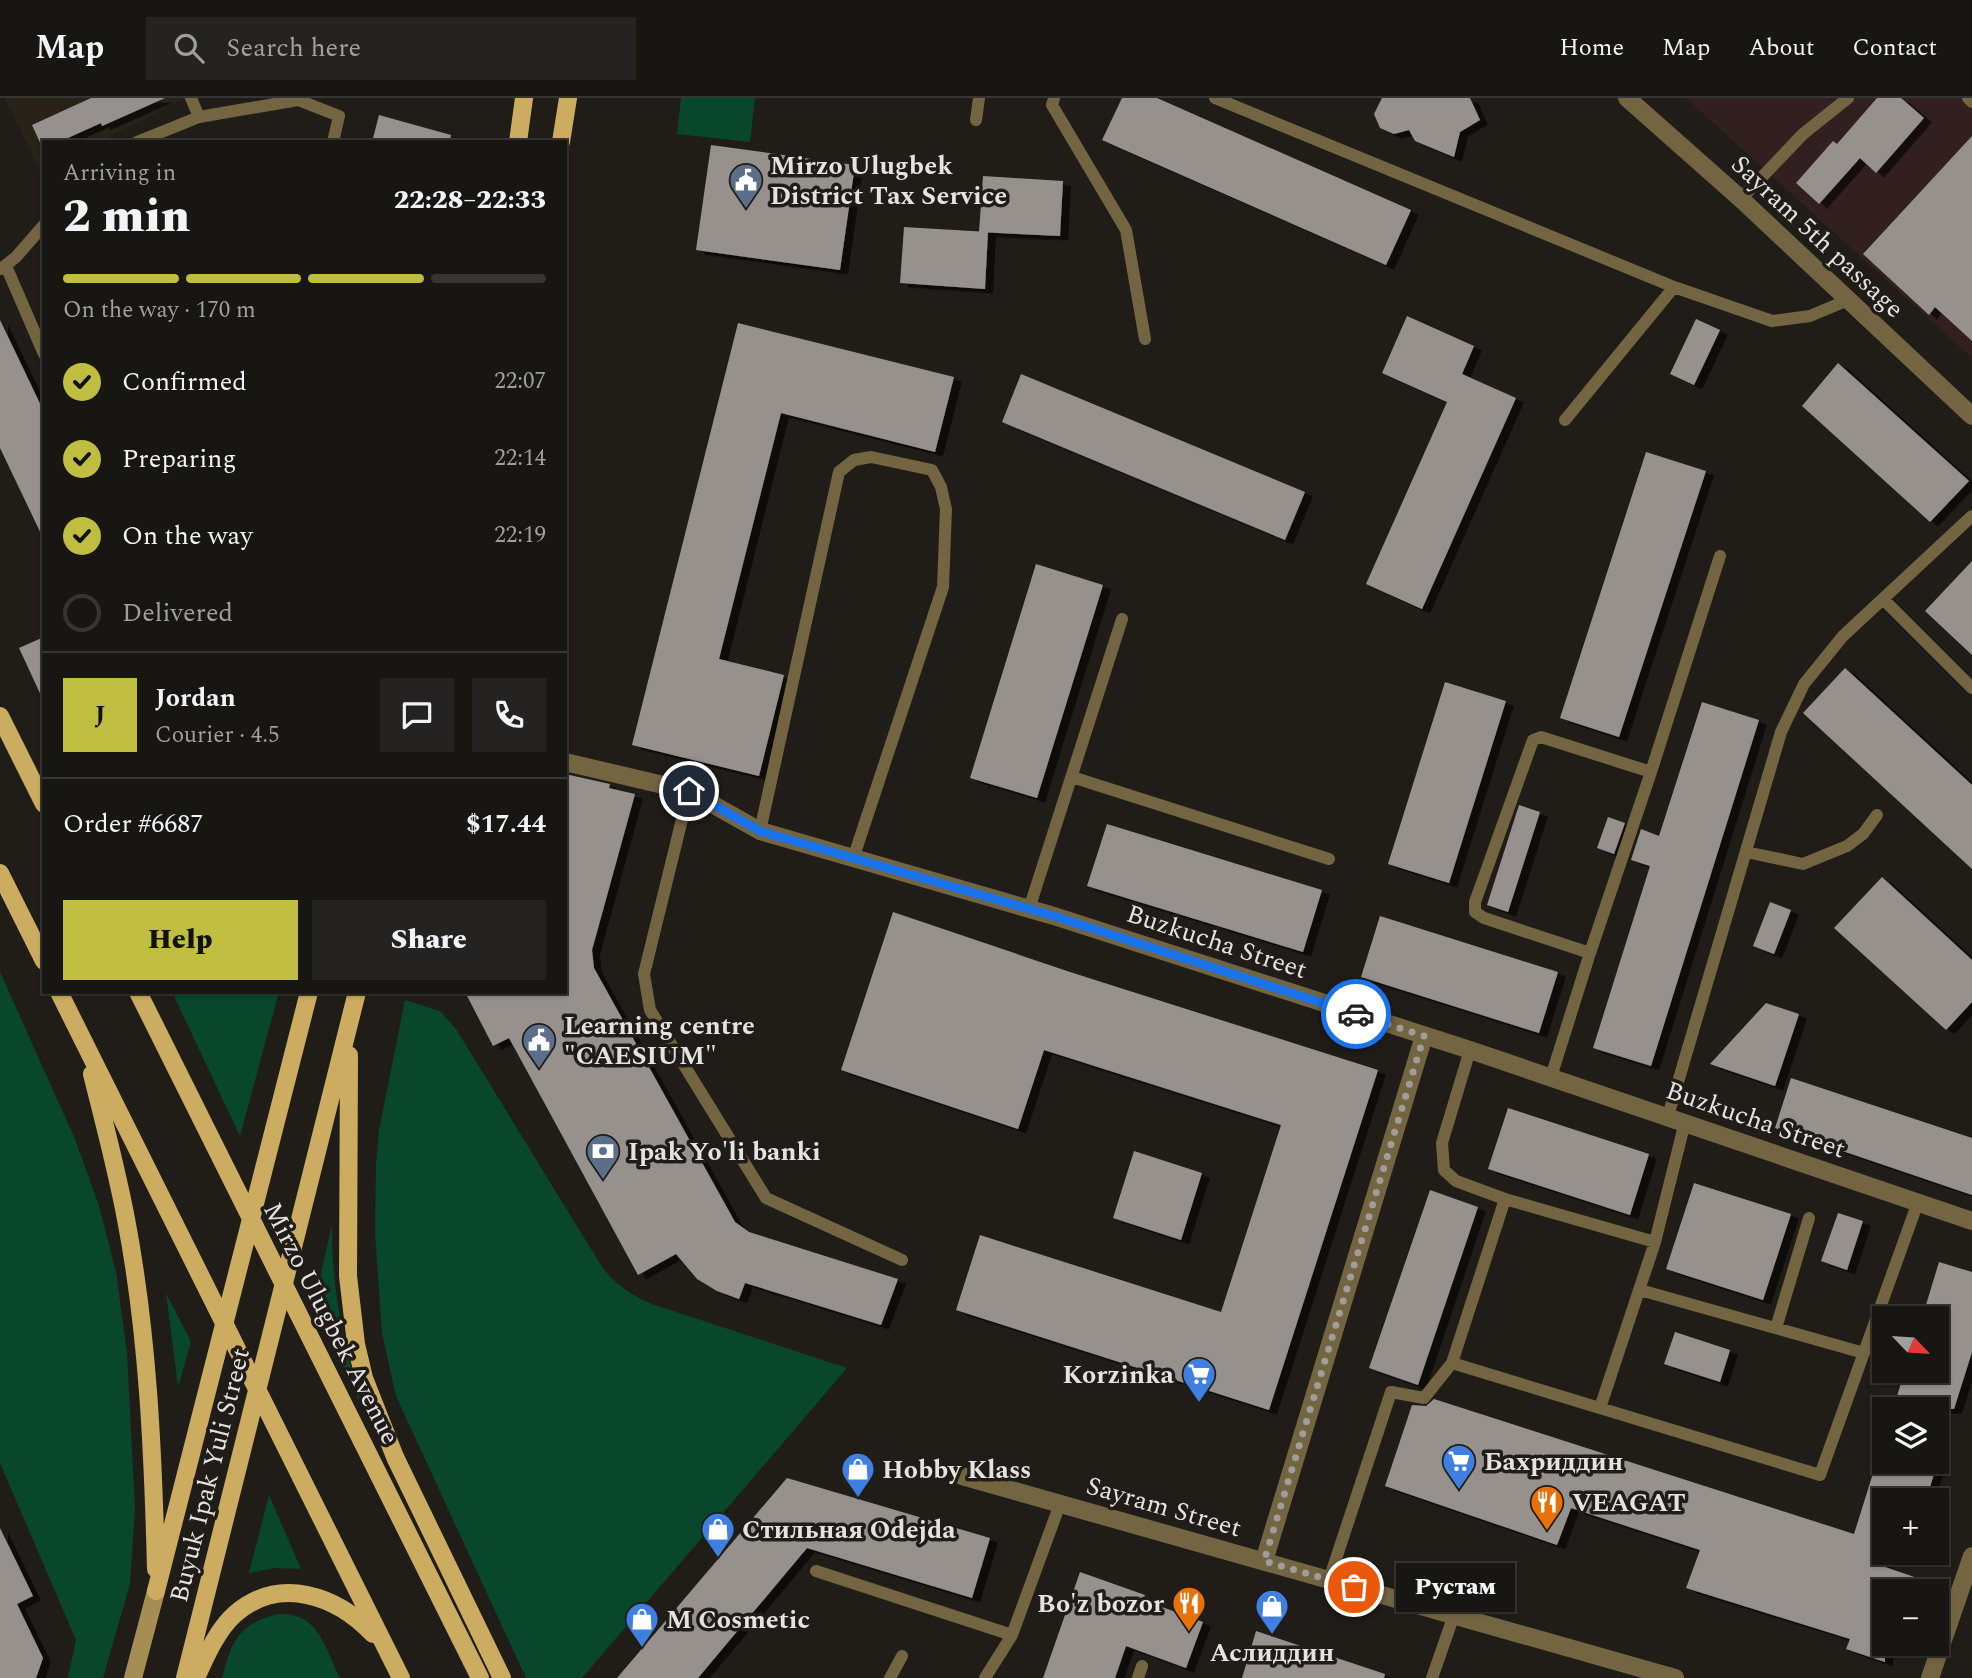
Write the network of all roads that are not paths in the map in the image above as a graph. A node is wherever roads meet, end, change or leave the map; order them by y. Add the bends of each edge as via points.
1 (191, 98) edge
2 (524, 98) edge
3 (568, 98) edge
4 (979, 98) edge
5 (1054, 98) edge
6 (1215, 98) edge
7 (1627, 98) edge
8 (1848, 98) edge
9 (1968, 98) edge
10 (1972, 102) edge
11 (198, 117) junction
12 (976, 120) dead end
13 (142, 140) edge
14 (333, 140) edge
15 (518, 140) edge
16 (561, 140) edge
17 (1741, 199) junction
18 (39, 238) edge
19 (3, 268) edge
20 (1674, 286) junction
21 (1848, 300) junction
22 (1145, 339) dead end
23 (42, 350) edge
24 (1972, 416) edge
25 (1565, 420) dead end
26 (1972, 516) edge
27 (1720, 556) dead end
28 (1883, 599) junction
29 (1122, 619) dead end
30 (1972, 688) edge
31 (0, 716) edge
32 (567, 762) edge
33 (1651, 772) junction
34 (1072, 776) junction
35 (689, 791) junction
36 (42, 800) edge
37 (1877, 814) dead end
38 (760, 831) junction
39 (1746, 852) junction
40 (853, 859) junction
41 (1329, 859) dead end
42 (0, 873) edge
43 (1029, 909) junction
44 (1590, 953) junction
45 (42, 957) edge
46 (60, 994) edge
47 (139, 994) edge
48 (308, 994) edge
49 (357, 994) edge
50 (349, 1025) junction
51 (1424, 1036) junction
52 (85, 1044) junction
53 (1470, 1050) junction
54 (1551, 1076) junction
55 (1677, 1119) junction
56 (1505, 1199) junction
57 (1918, 1202) junction
58 (1809, 1217) dead end
59 (251, 1219) junction
60 (1972, 1221) edge
61 (1656, 1242) junction
62 (902, 1260) dead end
63 (284, 1285) junction
64 (1640, 1290) junction
65 (225, 1324) junction
66 (1776, 1328) junction
67 (1864, 1353) junction
68 (1452, 1363) junction
69 (258, 1390) junction
70 (1600, 1408) junction
71 (962, 1476) dead end
72 (1060, 1504) junction
73 (1972, 1556) edge
74 (1264, 1561) junction
75 (816, 1571) dead end
76 (1329, 1580) junction
77 (156, 1591) junction
78 (1454, 1615) junction
79 (1012, 1634) junction
80 (388, 1651) junction
81 (902, 1656) dead end
82 (133, 1678) edge
83 (185, 1678) edge
84 (196, 1678) edge
85 (401, 1678) edge
86 (480, 1678) edge
87 (502, 1678) edge
88 (890, 1678) edge
89 (985, 1678) edge
90 (1432, 1678) edge
91 (1675, 1678) edge
92 (1930, 1678) edge

1 - 11 lane
2 - 15 main road
3 - 16 main road
4 - 12 lane
5 - 22 lane via 1052,105 1126,230
6 - 20 lane
7 - 17 street, Sayram 5th passage
8 - 17 lane via 1803,134
9 - 10 lane
11 - 13 lane
11 - 14 lane via 298,100 339,116
17 - 21 street, Sayram 5th passage
18 - 19 lane
19 - 23 lane
20 - 21 lane via 1772,321 1810,316
20 - 25 lane
21 - 24 street, Sayram 5th passage
26 - 28 lane
27 - 33 lane
28 - 30 lane
28 - 39 lane via 1843,636 1804,684 1781,732
29 - 34 lane
31 - 36 main road
32 - 35 street, Buzkucha Street
33 - 44 lane
33 - 44 lane via 1541,737 1533,740 1479,889 1475,912 1484,918
34 - 41 lane
34 - 43 lane
35 - 38 street, Buzkucha Street
35 - 62 lane via 644,974 650,1010 766,1198
37 - 39 lane via 1847,846 1803,863
38 - 40 street, Buzkucha Street
38 - 40 lane via 839,472 854,460 871,457 932,470 946,509 943,587
39 - 55 lane
40 - 43 street, Buzkucha Street
42 - 45 main road
43 - 51 street, Buzkucha Street
44 - 54 lane
46 - 52 main road
47 - 59 main road, Mirzo Ulugbek Avenue
48 - 59 main road, Buyuk Ipak Yuli Street
49 - 50 main road
50 - 63 main road, Buyuk Ipak Yuli Street
50 - 87 main road via 348,1276 362,1369 395,1457
51 - 53 street, Buzkucha Street
51 - 74 street
52 - 65 main road
52 - 77 main road via 126,1220 145,1344
53 - 54 street, Buzkucha Street
53 - 56 lane via 1442,1143 1444,1170 1456,1181
54 - 55 street, Buzkucha Street
55 - 57 street, Buzkucha Street
55 - 61 lane
56 - 61 lane
56 - 68 lane
57 - 60 street, Buzkucha Street
57 - 67 lane
58 - 66 lane
59 - 63 main road, Mirzo Ulugbek Avenue
59 - 65 main road, Buyuk Ipak Yuli Street
61 - 64 lane
63 - 69 main road, Buyuk Ipak Yuli Street
63 - 86 main road, Mirzo Ulugbek Avenue
64 - 66 lane
64 - 70 lane
65 - 69 main road
65 - 77 main road, Buyuk Ipak Yuli Street
66 - 67 lane
67 - 70 lane via 1820,1475
68 - 70 lane
68 - 76 lane via 1424,1398 1391,1392
69 - 80 main road
69 - 83 main road, Buyuk Ipak Yuli Street
71 - 72 street, Sayram Street
72 - 74 street, Sayram Street
72 - 79 lane
73 - 92 street
74 - 76 street, Sayram Street
75 - 79 lane
76 - 78 street, Sayram Street
77 - 82 main road, Buyuk Ipak Yuli Street
78 - 90 lane
78 - 91 street, Sayram Street
79 - 89 lane
80 - 84 main road via 358,1618 329,1601 272,1595 229,1620
80 - 85 main road
81 - 88 lane

